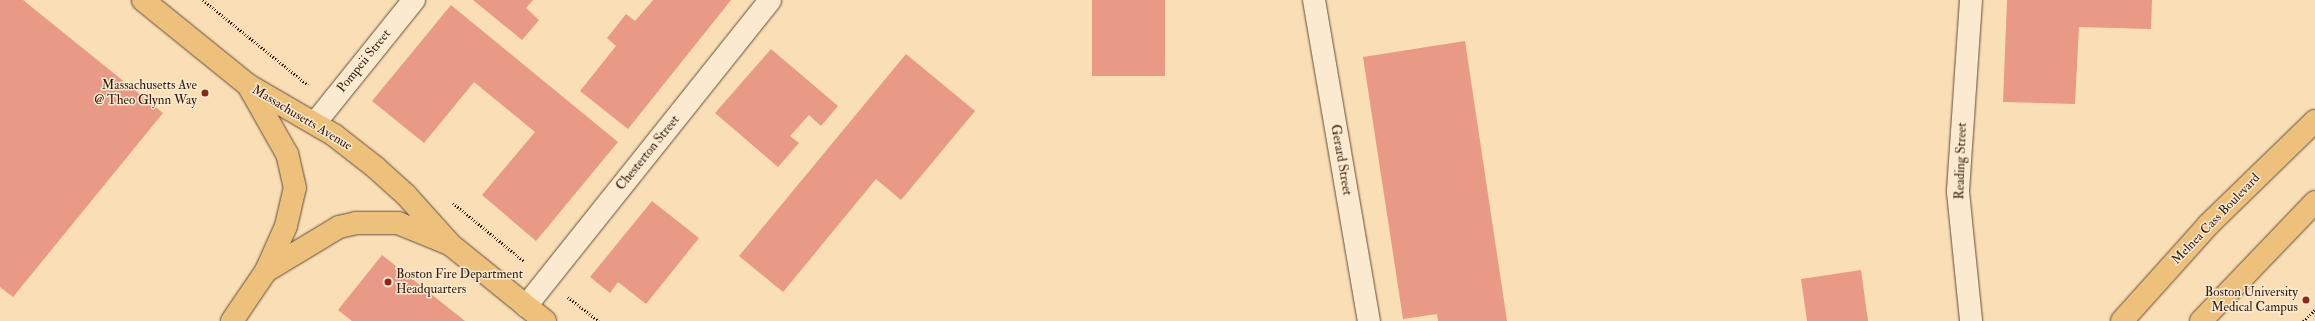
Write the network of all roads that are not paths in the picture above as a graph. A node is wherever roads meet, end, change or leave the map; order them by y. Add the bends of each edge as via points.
1 (142, 0) edge
2 (414, 0) edge
3 (770, 0) edge
4 (1314, 0) edge
5 (1971, 0) edge
6 (248, 85) junction
7 (2315, 121) edge
8 (315, 124) junction
9 (2315, 202) edge
10 (451, 245) junction
11 (266, 271) junction
12 (526, 306) junction
13 (232, 321) edge
14 (545, 321) edge
15 (1369, 321) edge
16 (1971, 321) edge
17 (2122, 321) edge
18 (2201, 321) edge

1 - 6 main road, Massachusetts Avenue
2 - 8 street, Pompeii Street
3 - 12 street, Chesterton Street
4 - 15 street, Gerard Street
5 - 16 street, Reading Street via 1958,192
6 - 8 main road, Massachusetts Avenue
6 - 11 main road via 286,154 295,180 286,226
7 - 17 main road, Melnea Cass Boulevard via 2208,225
8 - 10 main road, Massachusetts Avenue via 375,167
9 - 18 main road
10 - 11 main road via 398,223 356,223 340,228
10 - 12 main road, Massachusetts Avenue
11 - 13 main road
12 - 14 main road, Massachusetts Avenue

